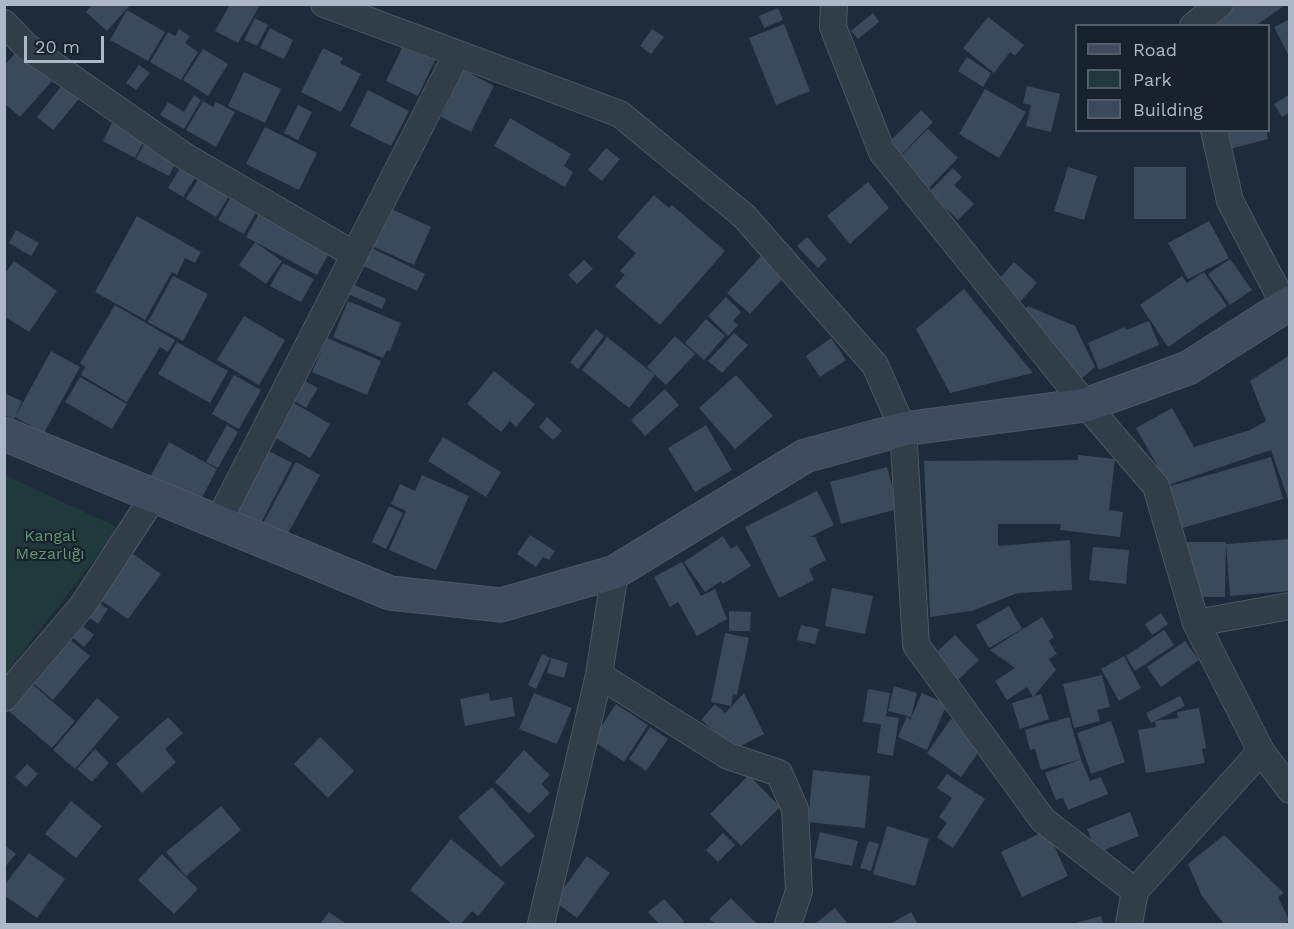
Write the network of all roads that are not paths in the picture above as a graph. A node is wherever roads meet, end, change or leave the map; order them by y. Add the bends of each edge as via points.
1 (324, 4) edge
2 (834, 4) edge
3 (1186, 4) edge
4 (1220, 4) edge
5 (4, 23) edge
6 (1191, 24) edge
7 (1195, 24) edge
8 (457, 54) junction
9 (1214, 132) edge
10 (355, 255) junction
11 (1287, 304) edge
12 (1086, 405) junction
13 (903, 429) junction
14 (4, 434) edge
15 (154, 496) junction
16 (218, 522) junction
17 (615, 572) junction
18 (1290, 606) edge
19 (1196, 623) junction
20 (599, 675) junction
21 (4, 698) edge
22 (1261, 751) junction
23 (1290, 790) edge
24 (1135, 891) junction
25 (541, 924) edge
26 (789, 924) edge
27 (1129, 924) edge

1 - 8 street
2 - 12 street via 833,27 882,152
3 - 6 street
4 - 7 street
5 - 10 street via 26,46 186,156
8 - 10 street
8 - 13 street via 620,114 744,216 875,365
9 - 11 street via 1230,201
10 - 16 street
11 - 12 street via 1188,368
12 - 13 street
12 - 19 street via 1156,486
13 - 17 street via 805,456
13 - 24 street via 916,645 1043,820
14 - 15 street
15 - 16 street
15 - 21 street via 83,605
16 - 17 street via 390,593 501,605
17 - 20 street
18 - 19 street
19 - 22 street
20 - 25 street
20 - 26 street via 728,756 779,773 795,808 799,891
22 - 23 street
22 - 24 street
24 - 27 street

